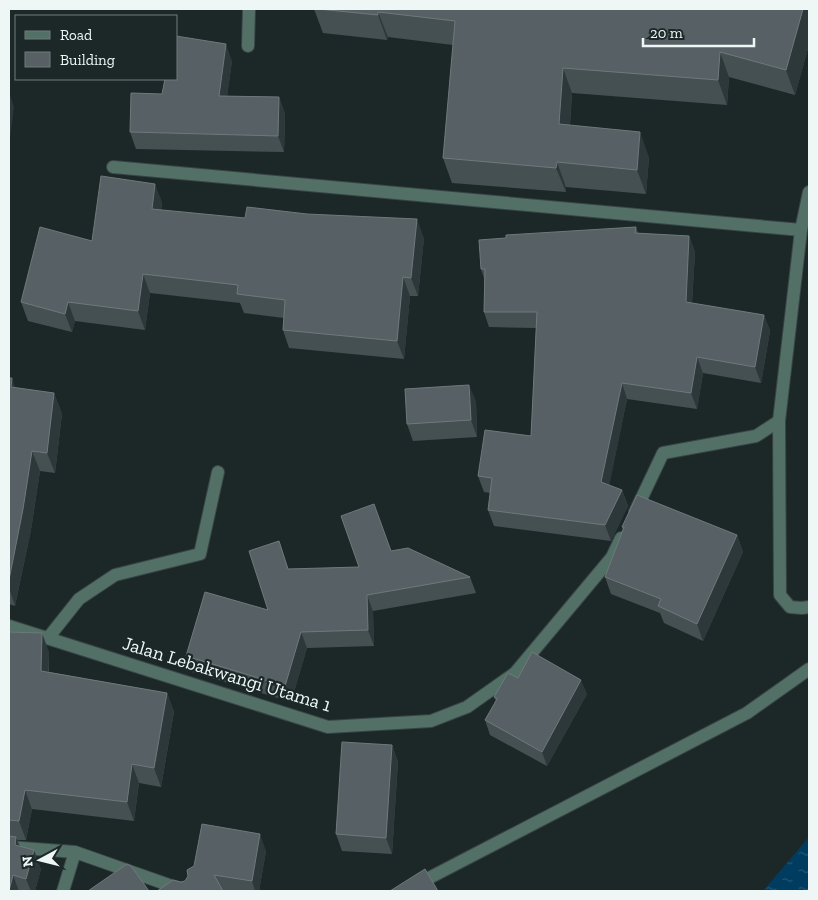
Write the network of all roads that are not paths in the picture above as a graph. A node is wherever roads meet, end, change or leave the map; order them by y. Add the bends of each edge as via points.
1 (249, 9) edge
2 (248, 46) dead end
3 (113, 166) dead end
4 (809, 192) edge
5 (801, 230) junction
6 (779, 421) junction
7 (218, 472) dead end
8 (809, 607) edge
9 (9, 626) edge
10 (48, 638) junction
11 (809, 670) edge
12 (9, 847) edge
13 (75, 852) junction
14 (63, 891) edge
15 (186, 891) edge
16 (404, 891) edge

1 - 2 street
3 - 5 street
4 - 5 street
5 - 6 street
6 - 8 street via 780,595 790,607
6 - 10 street, Jalan Lebakwangi Utama 1 via 756,436 663,454 612,557 514,673 466,707 431,721 328,726
7 - 10 street via 200,554 115,575 79,599
9 - 10 street, Jalan Lebakwangi Utama 1
11 - 16 street via 747,713
12 - 13 street
13 - 14 street
13 - 15 street

